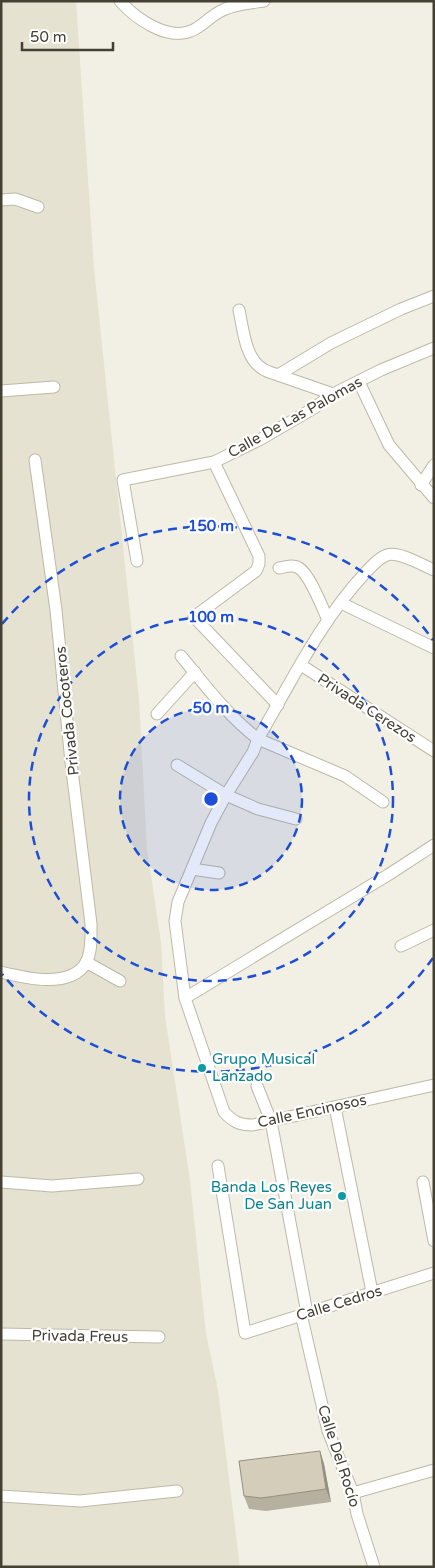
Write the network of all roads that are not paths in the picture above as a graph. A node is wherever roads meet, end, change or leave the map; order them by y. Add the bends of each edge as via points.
1 (120, 1) edge
2 (264, 1) edge
3 (1, 200) edge
4 (38, 207) dead end
5 (434, 296) edge
6 (239, 310) dead end
7 (434, 348) edge
8 (278, 375) junction
9 (359, 382) junction
10 (54, 387) dead end
11 (1, 391) edge
12 (333, 394) junction
13 (35, 460) dead end
14 (214, 462) junction
15 (434, 465) edge
16 (422, 484) junction
17 (434, 498) edge
18 (137, 561) dead end
19 (279, 568) dead end
20 (434, 570) edge
21 (341, 603) junction
22 (328, 620) junction
23 (434, 648) edge
24 (181, 656) dead end
25 (301, 665) junction
26 (195, 672) junction
27 (278, 705) junction
28 (157, 714) dead end
29 (258, 739) junction
30 (434, 752) edge
31 (177, 765) dead end
32 (226, 795) junction
33 (383, 802) dead end
34 (296, 820) dead end
35 (434, 845) edge
36 (192, 869) junction
37 (219, 873) dead end
38 (434, 930) edge
39 (401, 946) dead end
40 (86, 962) junction
41 (1, 972) edge
42 (120, 981) dead end
43 (185, 998) junction
44 (434, 1085) edge
45 (257, 1086) dead end
46 (335, 1107) junction
47 (271, 1121) junction
48 (218, 1166) dead end
49 (138, 1179) dead end
50 (1, 1182) edge
51 (422, 1182) dead end
52 (434, 1241) edge
53 (434, 1273) edge
54 (372, 1292) junction
55 (304, 1314) junction
56 (1, 1334) edge
57 (159, 1337) dead end
58 (434, 1470) edge
59 (177, 1491) dead end
60 (353, 1493) junction
61 (1, 1496) edge
62 (374, 1567) edge

1 - 2 street via 146,23 183,34 223,9
3 - 4 street via 15,199
5 - 8 street via 331,342
6 - 8 street via 248,350 262,369
7 - 9 street, Calle De Las Palomas
8 - 12 street
9 - 12 street, Calle De Las Palomas
9 - 16 street via 389,445
10 - 11 street
12 - 14 street, Calle De Las Palomas via 261,439
13 - 40 street, Privada Cocoteros via 56,610 91,924 91,946
14 - 18 street, Calle De Las Palomas via 122,480
14 - 27 street via 259,556 259,564 256,572 194,617
15 - 16 street
16 - 17 street
19 - 22 street via 300,568
20 - 21 street, Calle Encinosos via 394,554 385,556 376,561
21 - 22 street, Calle Encinosos
21 - 23 street
22 - 25 street, Calle Encinosos
24 - 26 street
25 - 27 street, Calle Encinosos
25 - 30 street, Privada Cerezos
26 - 28 street
26 - 29 street via 229,712
27 - 29 street, Calle Encinosos
29 - 32 street, Calle Encinosos
29 - 33 street via 345,776
31 - 32 street
32 - 34 street
32 - 36 street, Calle Encinosos
35 - 43 street
36 - 37 street
36 - 43 street, Calle Encinosos via 178,902 175,920
38 - 39 street
40 - 41 street via 76,973 44,980
40 - 42 street
43 - 47 street, Calle Encinosos via 224,1112 241,1125
44 - 46 street, Calle Encinosos
45 - 47 street, Calle Del Rocío
46 - 47 street, Calle Encinosos
46 - 54 street
47 - 55 street, Calle Del Rocío
48 - 55 street, Calle Cedros via 245,1333
49 - 50 street via 52,1186
51 - 52 street
53 - 54 street, Calle Cedros
54 - 55 street, Calle Cedros
55 - 60 street, Calle Del Rocío via 328,1431
56 - 57 street, Privada Freus
58 - 60 street
59 - 61 street via 80,1501
60 - 62 street, Calle Del Rocío

